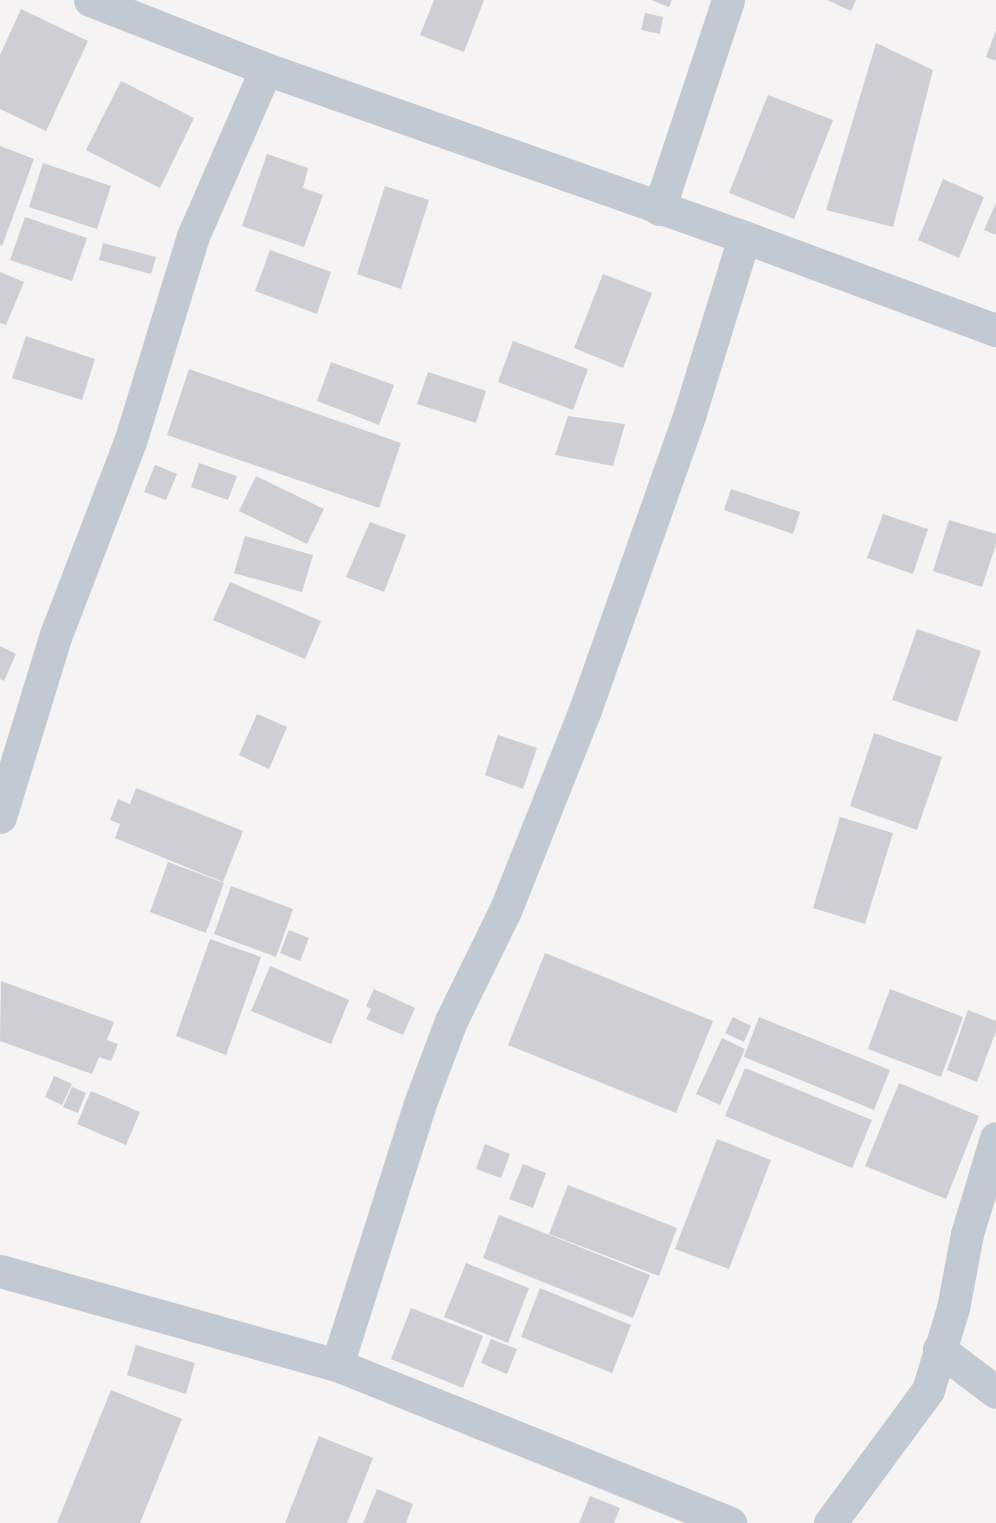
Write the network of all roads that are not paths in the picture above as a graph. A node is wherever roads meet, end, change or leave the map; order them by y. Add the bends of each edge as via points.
1 (90, 0) edge
2 (728, 0) edge
3 (266, 69) junction
4 (659, 209) junction
5 (744, 237) junction
6 (996, 330) edge
7 (0, 817) edge
8 (996, 1138) edge
9 (0, 1271) edge
10 (939, 1349) junction
11 (336, 1365) junction
12 (996, 1392) edge
13 (730, 1523) edge
14 (830, 1523) edge

1 - 3 street
2 - 4 street
3 - 4 street
3 - 7 street via 193,236 130,442 55,637
4 - 5 street
5 - 6 street
5 - 11 street via 690,413 585,710 505,911 439,1052
8 - 10 street
9 - 11 street
10 - 12 street
10 - 14 street via 928,1390
11 - 13 street

